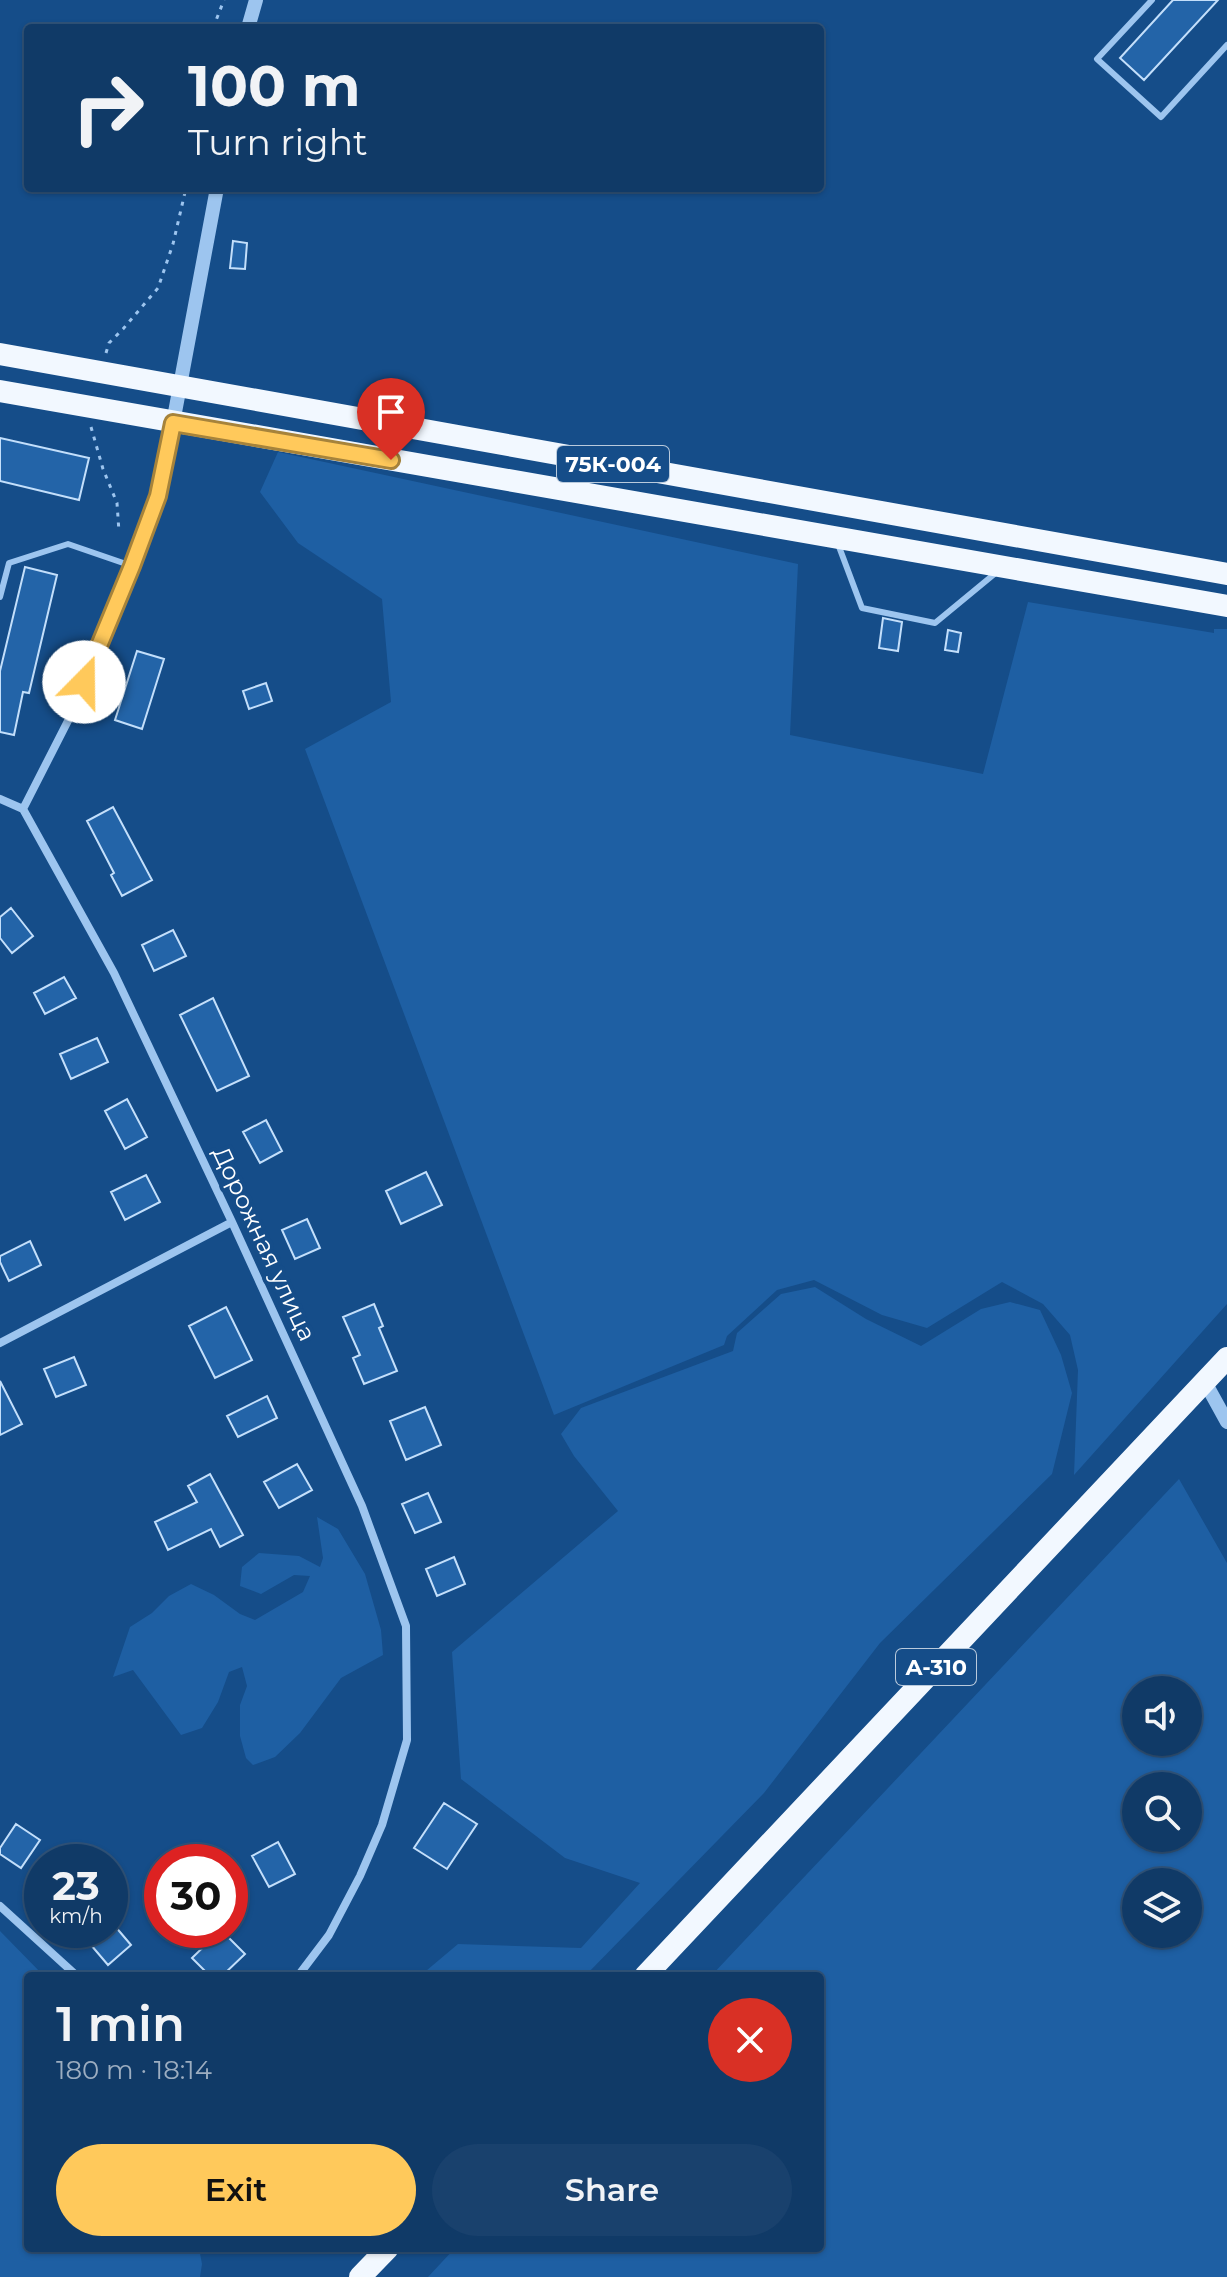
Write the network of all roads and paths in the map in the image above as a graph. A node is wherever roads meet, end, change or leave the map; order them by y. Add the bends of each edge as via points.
1 (224, 0) edge
2 (256, 0) edge
3 (1152, 0) edge
4 (215, 24) edge
5 (249, 24) edge
6 (1227, 45) edge
7 (216, 192) edge
8 (0, 354) edge
9 (180, 387) junction
10 (0, 391) edge
11 (173, 423) junction
12 (836, 537) junction
13 (132, 566) junction
14 (1004, 567) junction
15 (1227, 574) edge
16 (0, 597) edge
17 (1227, 606) edge
18 (0, 799) edge
19 (23, 809) junction
20 (232, 1222) junction
21 (0, 1343) edge
22 (1227, 1358) edge
23 (1205, 1382) junction
24 (1227, 1422) edge
25 (0, 1906) edge
26 (73, 1972) edge
27 (301, 1972) edge
28 (649, 1972) edge
29 (384, 2252) edge
30 (360, 2277) edge

1 - 4 path
2 - 5 street
3 - 6 lane via 1097,59 1161,117
7 - 9 street
8 - 9 highway, 75К-004
9 - 11 street
9 - 15 highway, 75К-004
10 - 11 highway, 75К-004
11 - 12 highway, 75К-004
11 - 13 street via 158,496
12 - 14 highway, 75К-004
12 - 14 lane via 862,608 935,623
13 - 16 lane via 68,544 9,563
13 - 19 street via 73,711
14 - 17 highway, 75К-004
18 - 19 street
19 - 20 street, Дорожная улица via 114,973
20 - 21 street
20 - 27 street, Дорожная улица via 362,1506 406,1626 407,1740 382,1825 329,1935
22 - 23 highway, А-310
23 - 24 street
23 - 28 highway, А-310
25 - 26 street
29 - 30 highway

